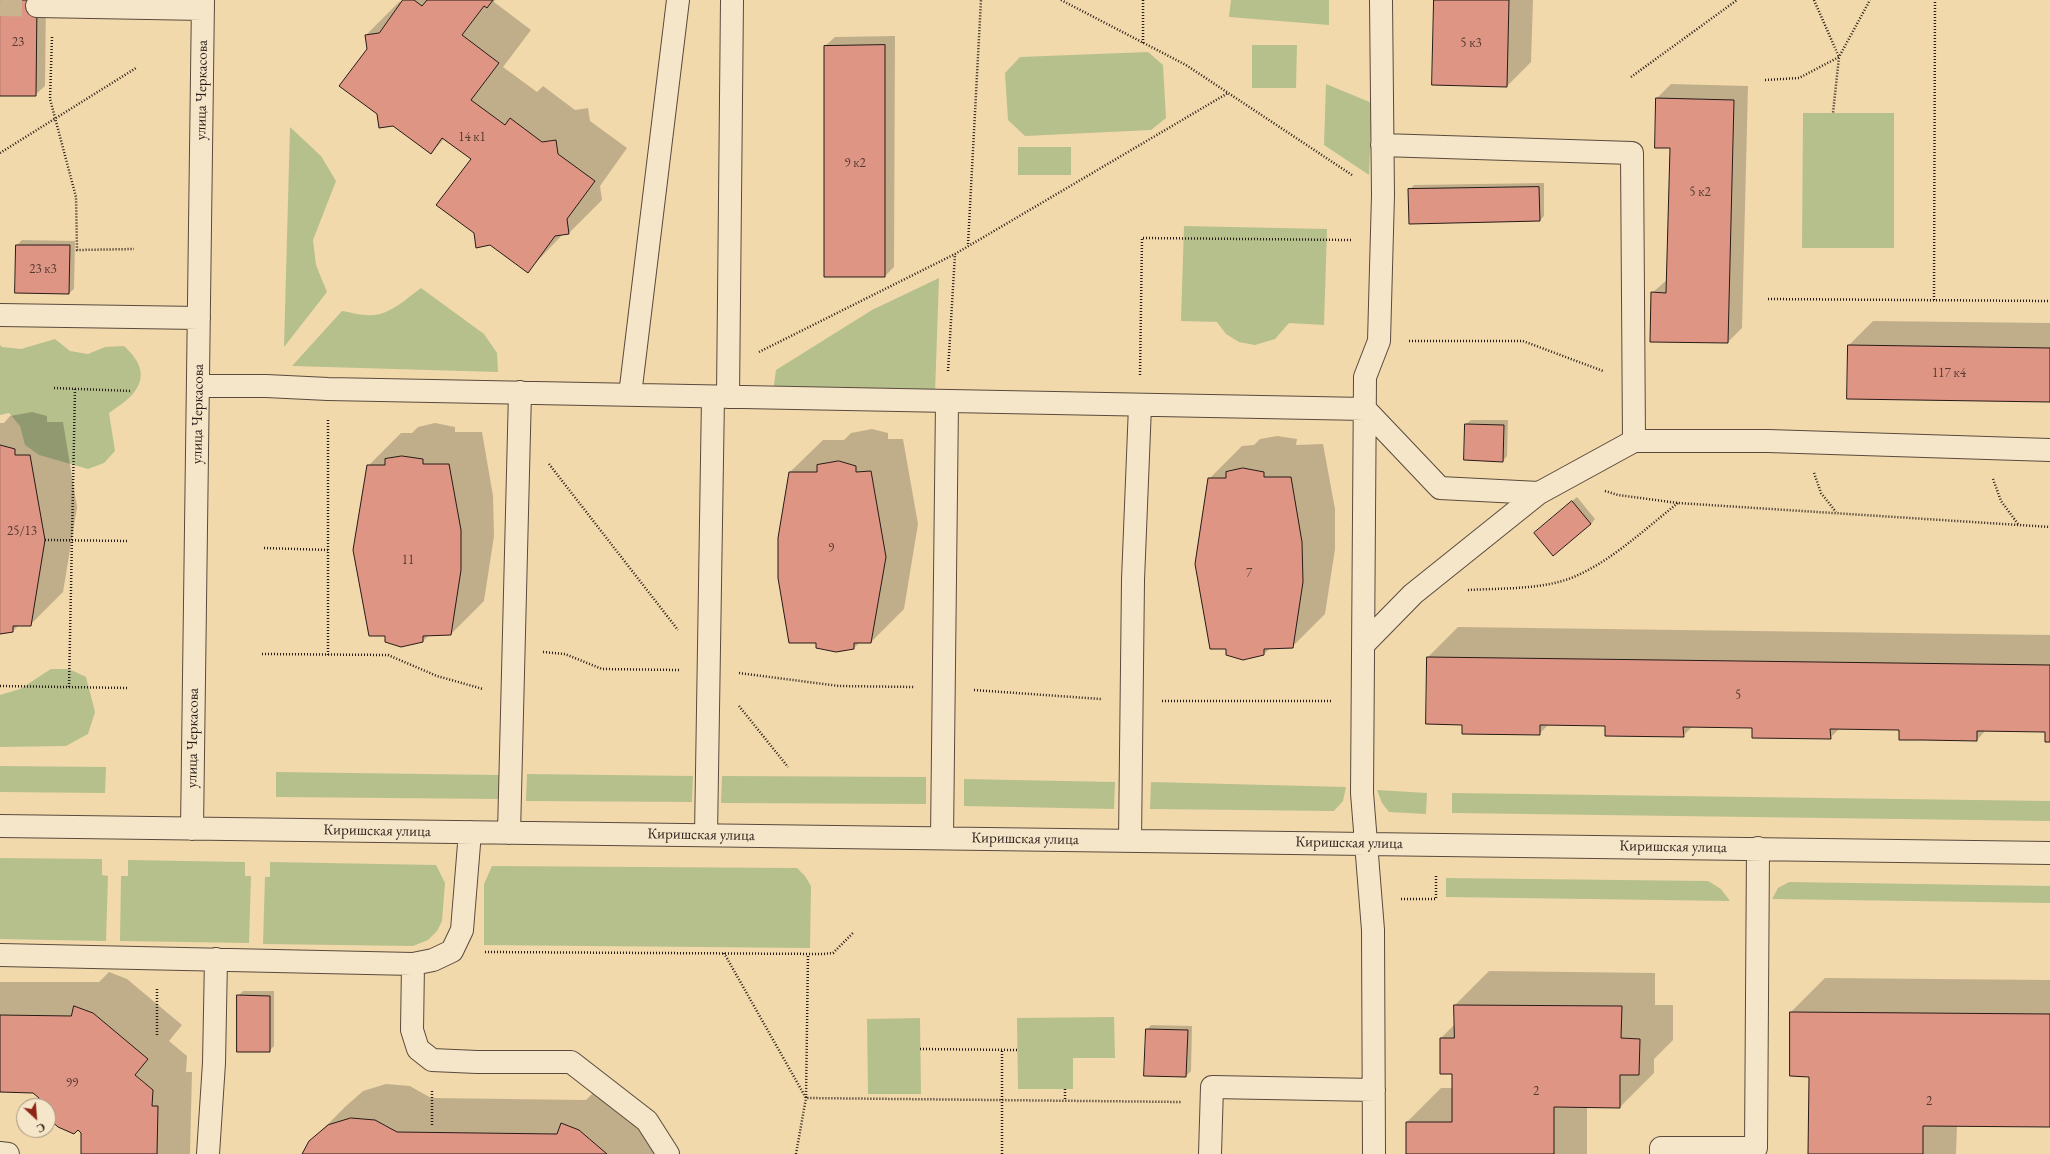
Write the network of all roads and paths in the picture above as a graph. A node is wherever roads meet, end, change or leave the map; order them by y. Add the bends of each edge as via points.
1 (678, 0) edge
2 (732, 0) edge
3 (981, 0) edge
4 (1061, 0) edge
5 (1143, 0) edge
6 (1382, 0) edge
7 (1737, 0) edge
8 (1814, 0) edge
9 (1870, 0) edge
10 (1934, 0) edge
11 (203, 5) edge
12 (44, 6) joint
13 (1143, 43) junction
14 (1838, 57) junction
15 (136, 68) dead end
16 (1631, 77) dead end
17 (1765, 80) dead end
18 (1228, 93) junction
19 (1833, 113) dead end
20 (56, 118) junction
21 (1382, 145) junction
22 (0, 153) edge
23 (1383, 196) junction
24 (1382, 240) junction
25 (968, 245) junction
26 (134, 249) dead end
27 (955, 254) junction
28 (1768, 299) dead end
29 (1934, 300) junction
30 (2050, 301) edge
31 (0, 315) edge
32 (199, 318) junction
33 (1379, 341) junction
34 (729, 367) junction
35 (1633, 382) junction
36 (198, 386) junction
37 (54, 388) dead end
38 (75, 389) junction
39 (328, 389) junction
40 (131, 391) dead end
41 (520, 392) junction
42 (630, 395) junction
43 (720, 397) junction
44 (947, 402) junction
45 (1140, 406) junction
46 (1365, 409) junction
47 (1634, 441) junction
48 (1811, 443) junction
49 (1993, 448) junction
50 (2050, 450) edge
51 (548, 463) dead end
52 (1564, 479) junction
53 (1538, 493) junction
54 (1678, 503) junction
55 (1836, 512) junction
56 (2019, 525) junction
57 (2050, 527) edge
58 (45, 540) dead end
59 (72, 541) junction
60 (129, 542) dead end
61 (264, 548) dead end
62 (328, 550) junction
63 (1460, 591) dead end
64 (680, 632) dead end
65 (1364, 644) junction
66 (262, 654) dead end
67 (328, 655) junction
68 (709, 670) junction
69 (0, 686) edge
70 (69, 687) junction
71 (128, 688) dead end
72 (487, 690) dead end
73 (788, 767) dead end
74 (0, 826) edge
75 (192, 829) junction
76 (470, 832) junction
77 (509, 833) junction
78 (706, 835) junction
79 (942, 838) junction
80 (1130, 840) junction
81 (1367, 843) junction
82 (1758, 848) junction
83 (2050, 853) edge
84 (853, 933) dead end
85 (452, 951) junction
86 (724, 953) junction
87 (808, 954) junction
88 (0, 955) edge
89 (216, 959) junction
90 (413, 964) junction
91 (157, 998) dead end
92 (157, 1035) dead end
93 (920, 1049) dead end
94 (1002, 1050) junction
95 (1018, 1050) dead end
96 (1065, 1089) dead end
97 (1374, 1090) junction
98 (806, 1098) junction
99 (1001, 1101) junction
100 (1065, 1101) junction
101 (1212, 1103) junction
102 (0, 1153) edge
103 (8, 1154) edge
104 (208, 1154) edge
105 (668, 1154) edge
106 (796, 1154) edge
107 (1002, 1154) edge
108 (1210, 1154) edge
109 (1374, 1154) edge
110 (1661, 1154) edge

1 - 42 street
2 - 34 street
3 - 25 path
4 - 13 path
5 - 13 path
6 - 21 street
7 - 16 path
8 - 14 path
9 - 14 path
10 - 29 path
11 - 12 street
11 - 32 street, улица Черкасова
12 - 20 path via 50,99
13 - 18 path
14 - 17 path via 1799,78
14 - 19 path
15 - 20 path
18 - 23 path
18 - 25 path
20 - 22 path
20 - 26 path via 76,197 77,250
21 - 23 street
21 - 35 street via 1632,153
23 - 24 street
24 - 33 street
24 - 45 path via 1142,238
25 - 27 path
27 - 34 path
27 - 44 path
28 - 29 path
29 - 30 path
31 - 32 street
32 - 36 street, улица Черкасова
33 - 35 path via 1523,341
33 - 46 street via 1365,377
34 - 43 street
35 - 47 street
36 - 39 street
36 - 75 street, улица Черкасова
37 - 38 path
38 - 40 path
38 - 59 path
39 - 41 street
39 - 62 path
41 - 42 street
41 - 77 street
42 - 43 street
43 - 44 street
43 - 68 street
44 - 45 street
44 - 79 street
45 - 46 street
45 - 80 street via 1133,580
46 - 53 street via 1440,488
46 - 65 street
47 - 48 street
47 - 52 street
48 - 49 street
48 - 55 path via 1814,473 1821,493
49 - 50 street
49 - 56 path via 1993,478 1997,490 2001,501
51 - 64 path
52 - 53 street
52 - 54 path via 1618,495
53 - 65 street via 1413,594
54 - 55 path
54 - 63 path via 1599,564 1575,576 1547,584
55 - 56 path
56 - 57 path
58 - 59 path
59 - 60 path
59 - 70 path
61 - 62 path
62 - 67 path
65 - 81 street via 1362,793
66 - 67 path
67 - 72 path via 388,655 437,676
68 - 73 path
68 - 78 street
69 - 70 path
70 - 71 path
74 - 75 street, Киришская улица
75 - 76 street, Киришская улица
76 - 77 street, Киришская улица
76 - 85 street via 462,930
77 - 78 street, Киришская улица
78 - 79 street, Киришская улица
79 - 80 street, Киришская улица
80 - 81 street, Киришская улица
81 - 82 street, Киришская улица
81 - 97 street via 1373,930
82 - 83 street, Киришская улица
82 - 110 street via 1756,1148 1661,1148
84 - 87 path via 833,953
85 - 86 path
85 - 90 street via 433,960
86 - 87 path
86 - 98 path
87 - 98 path
88 - 89 street
89 - 90 street
89 - 104 street via 214,1063
90 - 105 street via 412,1030 418,1049 432,1060 571,1062 647,1121
91 - 92 path
93 - 94 path
94 - 95 path
94 - 99 path
96 - 100 path
97 - 101 street via 1212,1087
97 - 109 street
98 - 99 path
98 - 106 path
99 - 100 path
99 - 107 path
100 - 101 path
101 - 108 street
102 - 103 street

